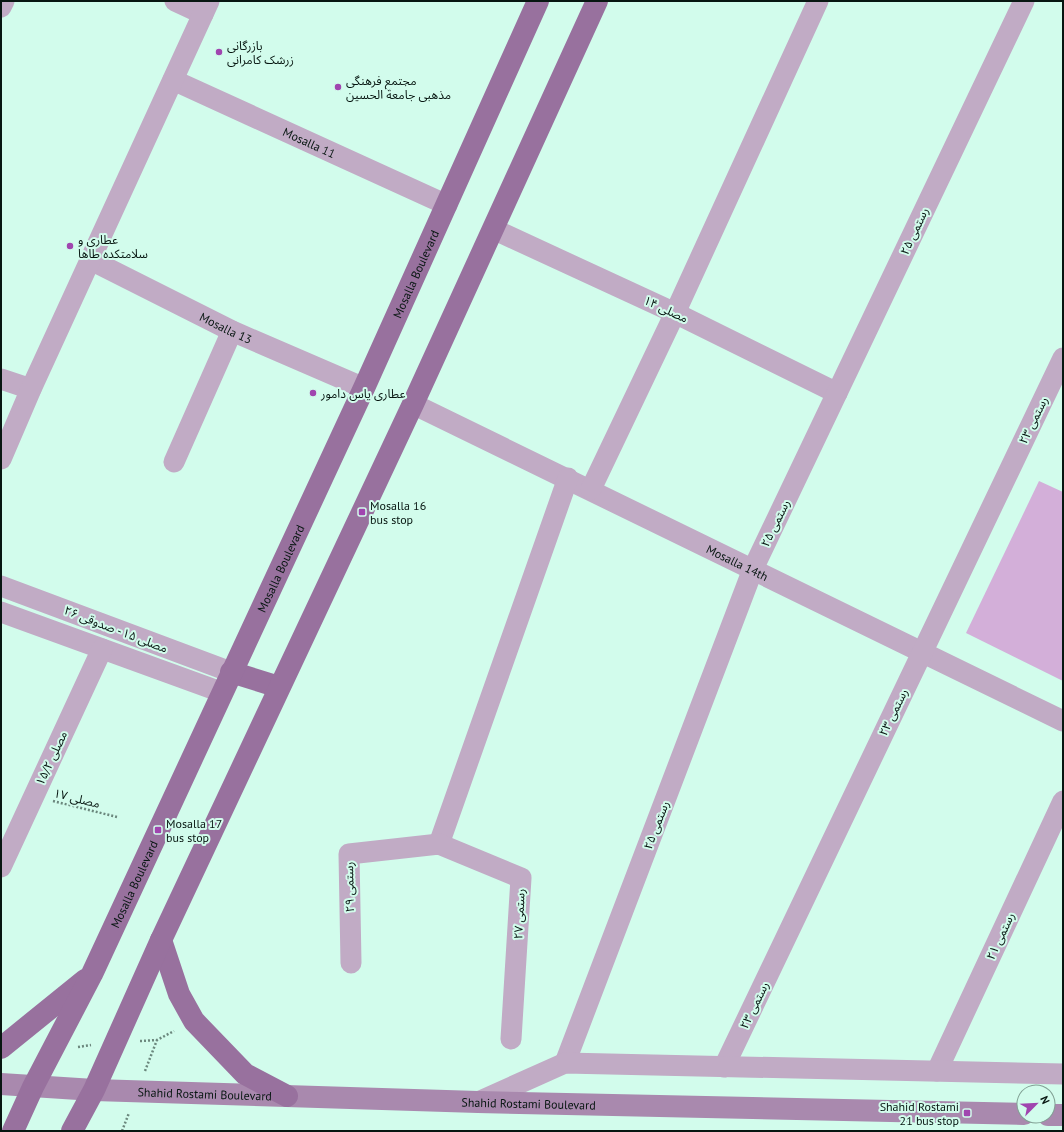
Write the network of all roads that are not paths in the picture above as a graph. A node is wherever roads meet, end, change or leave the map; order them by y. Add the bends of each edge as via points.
1 (4, 1) edge
2 (175, 1) edge
3 (538, 1) edge
4 (596, 1) edge
5 (818, 1) edge
6 (1024, 1) edge
7 (1, 7) edge
8 (206, 7) edge
9 (173, 80) junction
10 (446, 205) junction
11 (493, 230) junction
12 (91, 260) junction
13 (675, 313) junction
14 (232, 331) junction
15 (1063, 358) edge
16 (1, 379) edge
17 (364, 388) junction
18 (31, 389) junction
19 (837, 393) junction
20 (413, 404) junction
21 (1, 457) edge
22 (174, 462) dead end
23 (568, 478) junction
24 (590, 489) junction
25 (753, 569) junction
26 (1, 586) edge
27 (1, 612) edge
28 (102, 649) junction
29 (922, 652) junction
30 (231, 672) junction
31 (279, 687) junction
32 (222, 692) junction
33 (1063, 721) edge
34 (1063, 801) edge
35 (439, 844) junction
36 (1, 867) edge
37 (161, 940) junction
38 (351, 963) dead end
39 (92, 974) junction
40 (511, 1039) dead end
41 (1, 1048) edge
42 (565, 1063) junction
43 (724, 1066) junction
44 (937, 1071) junction
45 (1063, 1074) edge
46 (1, 1084) edge
47 (33, 1087) junction
48 (94, 1090) junction
49 (287, 1096) junction
50 (478, 1102) junction
51 (1016, 1114) edge
52 (13, 1131) edge
53 (72, 1131) edge

1 - 7 street
2 - 8 street
3 - 10 main road, Mosalla Boulevard
4 - 11 main road
5 - 13 street
6 - 19 street, رستمی ۲۵
8 - 9 street
9 - 10 street, Mosalla 11
9 - 12 street
10 - 17 main road, Mosalla Boulevard
11 - 13 street, مصلی ۱۴
11 - 20 main road
12 - 14 street, Mosalla 13
12 - 18 street
13 - 19 street, مصلی ۱۴
13 - 24 street
14 - 17 street, Mosalla 13
14 - 22 street
15 - 29 street, رستمی ۲۳
16 - 18 street
17 - 30 main road, Mosalla Boulevard
18 - 21 street
19 - 25 street, رستمی ۲۵
20 - 23 street, Mosalla 14th
20 - 31 main road
23 - 24 street, Mosalla 14th
23 - 35 street
24 - 25 street, Mosalla 14th
25 - 29 street, Mosalla 14th
25 - 42 street, رستمی ۲۵
26 - 30 street, مصلی ۱۵ - صدوقی ۲۶
27 - 28 street, مصلی ۱۵ - صدوقی ۲۶
28 - 32 street, مصلی ۱۵ - صدوقی ۲۶
28 - 36 street, مصلی ۱۵/۲
29 - 33 street, Mosalla 14th
29 - 43 street, رستمی ۲۳
30 - 31 main road
30 - 32 main road, Mosalla Boulevard
31 - 37 main road
32 - 39 main road, Mosalla Boulevard
34 - 44 street, رستمی ۲۱
35 - 38 street, رستمی ۲۹ via 348,854
35 - 40 street, رستمی ۲۷ via 521,878
37 - 48 main road
37 - 49 main road via 179,994 194,1021 245,1074
39 - 41 main road
39 - 47 main road, Mosalla Boulevard
42 - 43 street
42 - 50 street
43 - 44 street
44 - 45 street
46 - 47 main road, Shahid Rostami Boulevard
47 - 48 main road, Shahid Rostami Boulevard
47 - 52 main road, Mosalla Boulevard
48 - 49 main road, Shahid Rostami Boulevard
48 - 53 main road
49 - 50 main road, Shahid Rostami Boulevard
50 - 51 main road, Shahid Rostami Boulevard

